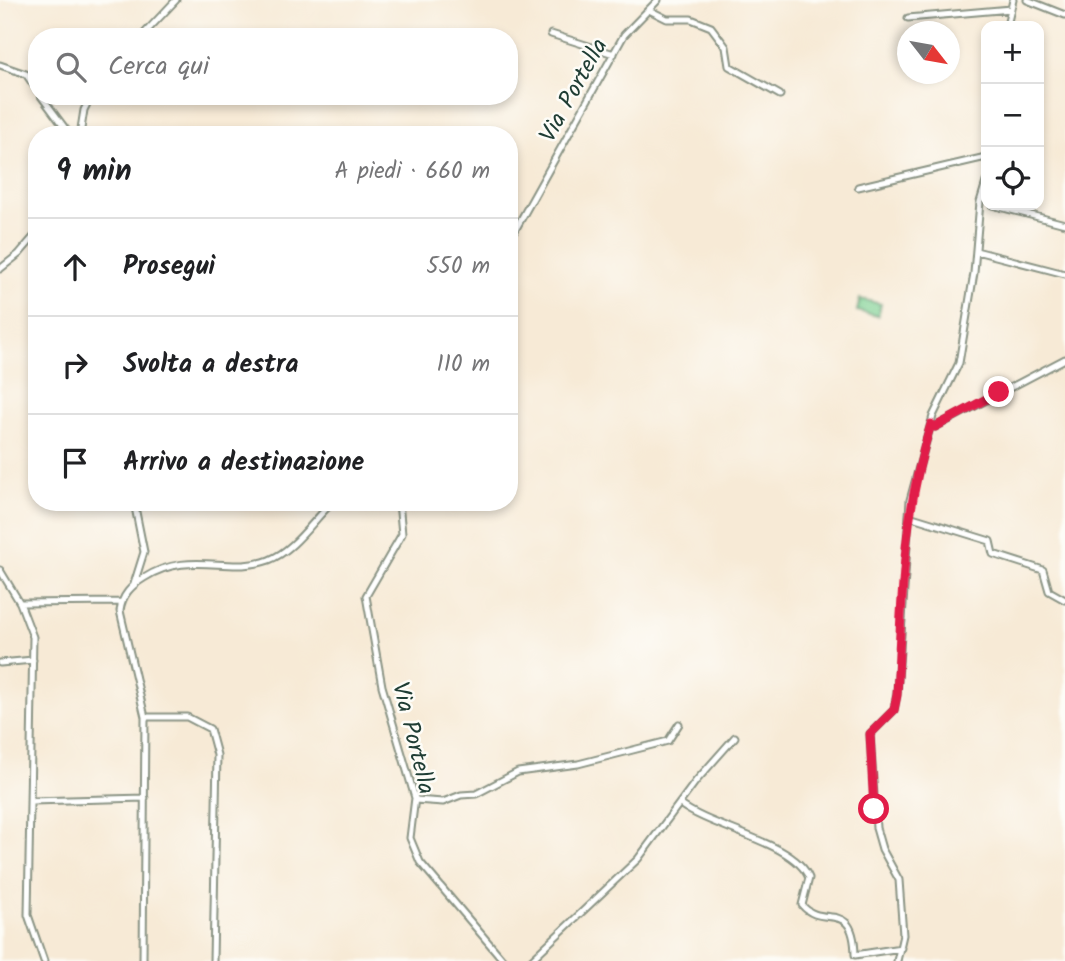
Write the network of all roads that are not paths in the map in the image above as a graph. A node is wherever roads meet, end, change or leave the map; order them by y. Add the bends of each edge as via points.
1 (176, 0) edge
2 (658, 0) edge
3 (1013, 0) edge
4 (1027, 0) edge
5 (1011, 9) junction
6 (649, 10) junction
7 (1065, 15) edge
8 (908, 18) dead end
9 (1008, 21) edge
10 (150, 28) edge
11 (551, 34) dead end
12 (614, 54) junction
13 (0, 65) edge
14 (28, 77) edge
15 (779, 95) dead end
16 (48, 105) edge
17 (88, 105) edge
18 (63, 126) edge
19 (83, 126) edge
20 (981, 159) edge
21 (858, 187) dead end
22 (982, 210) edge
23 (1011, 210) edge
24 (1065, 224) edge
25 (518, 225) edge
26 (28, 244) edge
27 (976, 251) junction
28 (0, 269) edge
29 (1065, 274) edge
30 (1065, 359) edge
31 (931, 424) junction
32 (136, 511) edge
33 (324, 511) edge
34 (400, 511) edge
35 (909, 516) junction
36 (0, 570) edge
37 (134, 584) junction
38 (1065, 600) edge
39 (121, 602) junction
40 (20, 603) junction
41 (33, 660) junction
42 (0, 663) edge
43 (145, 717) junction
44 (679, 724) dead end
45 (735, 737) dead end
46 (145, 798) junction
47 (32, 800) junction
48 (415, 800) junction
49 (680, 804) junction
50 (901, 948) junction
51 (44, 961) edge
52 (143, 961) edge
53 (214, 961) edge
54 (504, 961) edge
55 (530, 961) edge
56 (898, 961) edge

1 - 10 street
2 - 6 street, Via Portella
3 - 5 street
4 - 7 street
5 - 8 street
5 - 9 street
6 - 12 street, Via Portella via 624,34
6 - 15 street via 667,19 691,19 711,27 726,47 729,66
11 - 12 street
12 - 25 street, Via Portella
13 - 14 street
16 - 18 street
17 - 19 street
20 - 21 street
22 - 27 street
23 - 24 street
26 - 28 street
27 - 29 street
27 - 31 street via 959,362
30 - 31 street via 935,427
31 - 35 street
32 - 37 street via 144,552
33 - 37 street via 270,560 161,567
34 - 48 street, Via Portella via 402,534 366,596 382,686
35 - 38 street via 990,541 993,554 1043,570 1049,591
35 - 50 street via 897,695 894,710 870,734 869,746 876,828 899,880
36 - 40 street
37 - 39 street
39 - 40 street
39 - 43 street
40 - 41 street via 33,637
41 - 42 street
41 - 47 street
43 - 46 street
43 - 53 street via 187,717 210,729 217,755
44 - 48 street via 668,741 578,764 518,772 476,794 443,802
45 - 49 street
46 - 47 street
46 - 52 street
47 - 51 street via 28,915
48 - 54 street, Via Portella via 410,838 421,862
49 - 50 street via 697,817 797,860 809,878 802,905 840,917 850,927 855,955
49 - 55 street via 638,859
50 - 56 street

